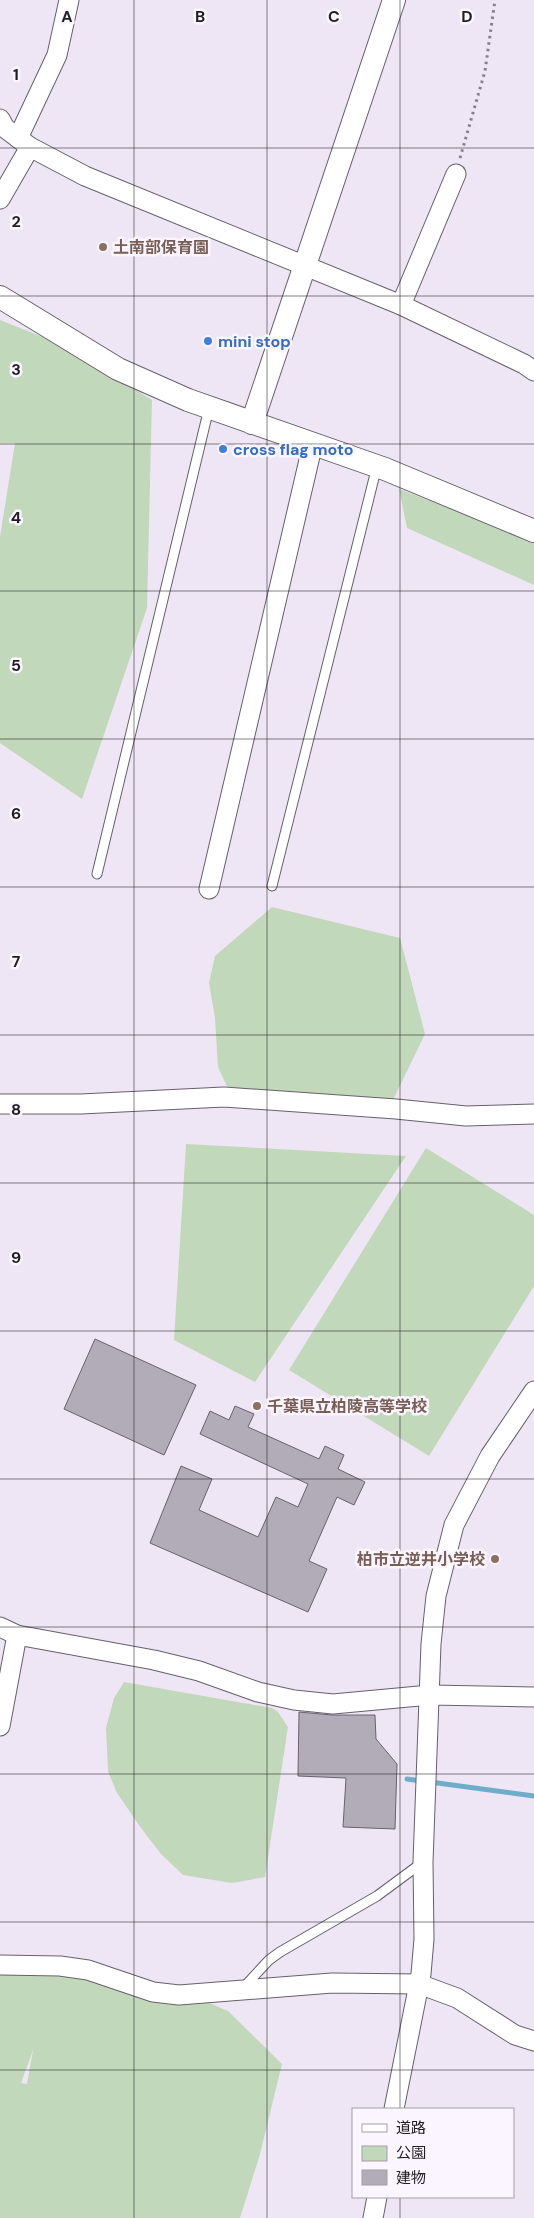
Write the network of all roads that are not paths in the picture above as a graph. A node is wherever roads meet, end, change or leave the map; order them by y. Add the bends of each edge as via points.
1 (69, 0) edge
2 (394, 0) edge
3 (0, 119) edge
4 (24, 143) junction
5 (456, 174) road end
6 (0, 199) edge
7 (304, 265) junction
8 (0, 297) edge
9 (401, 305) junction
10 (534, 371) edge
11 (209, 407) junction
12 (252, 423) junction
13 (313, 444) junction
14 (377, 466) junction
15 (534, 531) edge
16 (97, 874) dead end
17 (272, 886) dead end
18 (209, 889) dead end
19 (0, 1104) edge
20 (534, 1114) edge
21 (534, 1391) edge
22 (8, 1631) edge
23 (430, 1695) junction
24 (534, 1696) edge
25 (0, 1726) edge
26 (423, 1862) junction
27 (0, 1965) edge
28 (419, 1984) junction
29 (242, 1990) junction
30 (534, 2041) edge
31 (394, 2108) edge
32 (377, 2198) edge
33 (373, 2218) edge

1 - 4 street via 57,55
2 - 7 street
3 - 4 street via 5,128
4 - 6 street
4 - 7 street via 85,176
5 - 9 street
7 - 9 street
7 - 12 street
8 - 11 street via 118,369
9 - 10 street
11 - 12 street
11 - 16 lane
12 - 13 street
13 - 14 street
13 - 18 street
14 - 15 street
14 - 17 lane
19 - 20 street via 81,1104 224,1097 466,1116
21 - 23 street via 490,1456 454,1525 436,1596
22 - 23 street via 154,1660 294,1700 333,1704
22 - 25 street
23 - 24 street
23 - 26 street
26 - 28 street via 424,1939
26 - 29 lane via 377,1896 274,1956
27 - 29 street via 88,1970 153,1992 180,1995
28 - 29 street via 332,1982
28 - 30 street via 457,1998 515,2035
28 - 31 street
32 - 33 street

